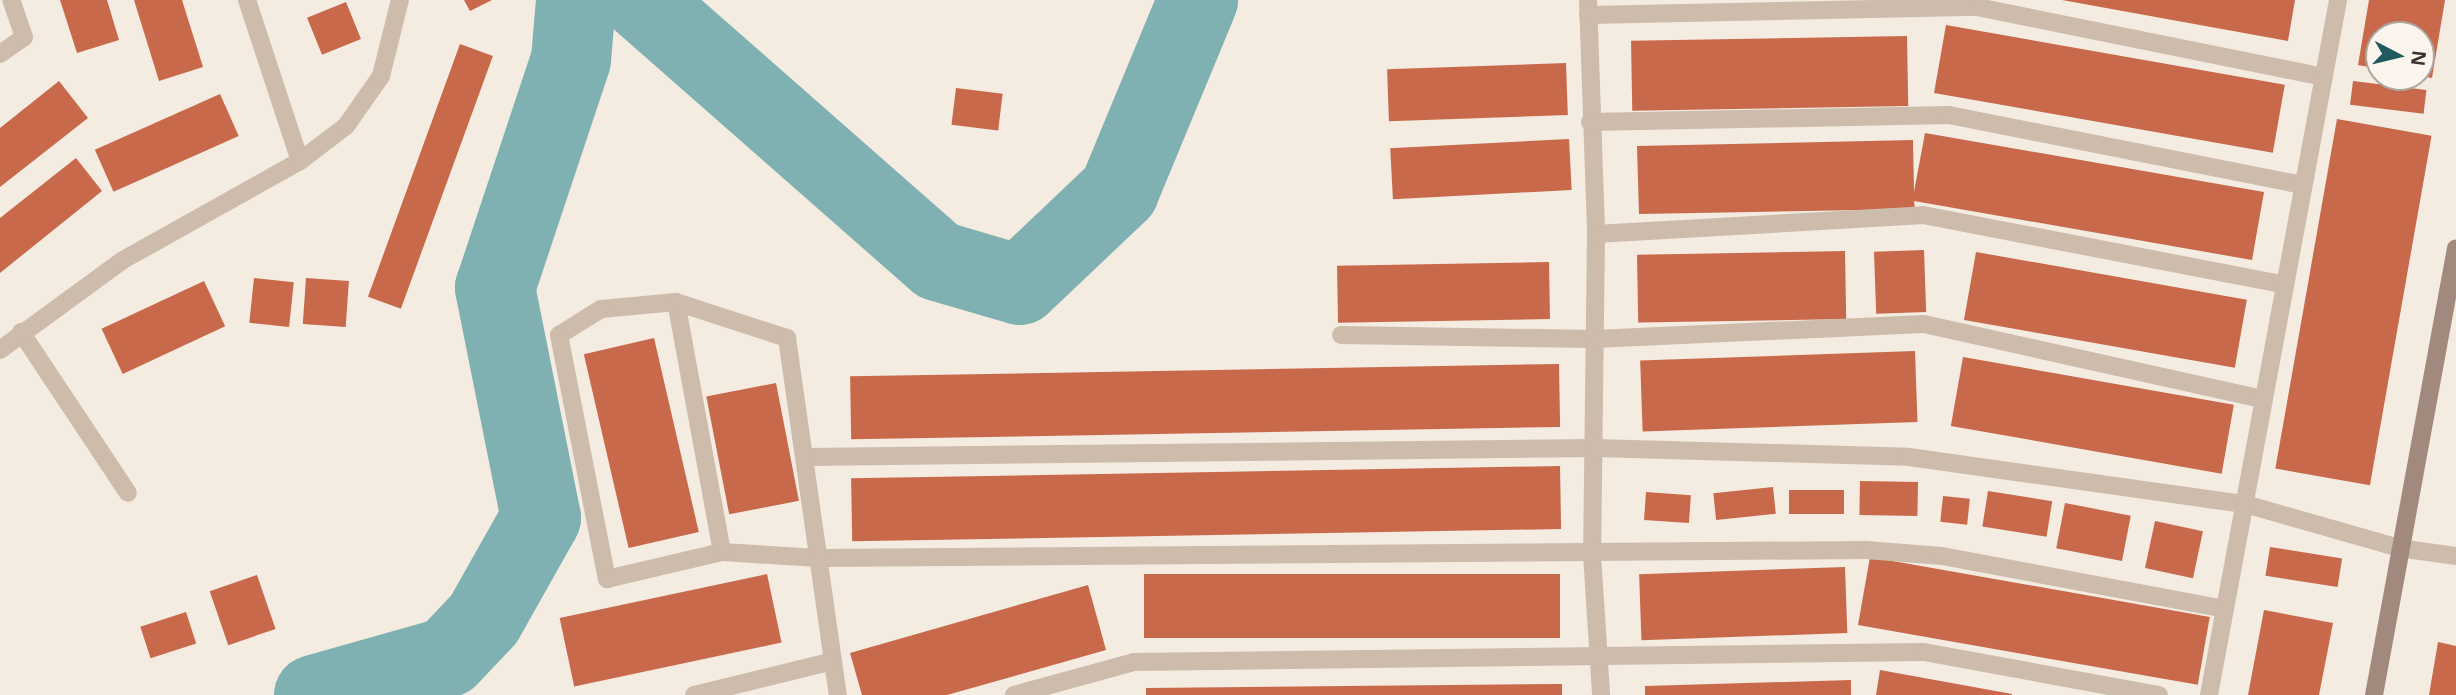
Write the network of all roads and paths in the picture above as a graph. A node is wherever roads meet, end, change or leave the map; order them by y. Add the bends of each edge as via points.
1 (11, 0) edge
2 (247, 0) edge
3 (400, 0) edge
4 (2338, 0) edge
5 (1588, 7) edge
6 (0, 54) edge
7 (2324, 77) junction
8 (1590, 122) junction
9 (300, 161) junction
10 (2303, 185) junction
11 (1596, 234) junction
12 (2456, 248) edge
13 (2285, 285) junction
14 (676, 302) junction
15 (21, 332) junction
16 (1341, 335) dead end
17 (1595, 339) junction
18 (0, 349) edge
19 (2263, 399) junction
20 (1596, 448) junction
21 (806, 457) junction
22 (128, 493) dead end
23 (2245, 504) junction
24 (2399, 548) junction
25 (723, 552) junction
26 (1592, 554) junction
27 (2456, 556) edge
28 (818, 558) junction
29 (2225, 609) junction
30 (1600, 659) junction
31 (829, 662) junction
32 (694, 695) edge
33 (838, 695) edge
34 (1014, 695) edge
35 (1601, 695) edge
36 (2159, 695) edge
37 (2209, 695) edge
38 (2374, 695) edge

1 - 6 street via 23,37
2 - 9 street
3 - 9 street via 381,76 346,126
4 - 7 street
5 - 7 street via 1977,6
5 - 8 street
7 - 10 street
8 - 10 street via 1949,115
8 - 11 street
9 - 15 street via 123,260
10 - 13 street
11 - 13 street via 1923,215
11 - 17 street
12 - 24 street
13 - 19 street
14 - 21 street via 788,338
14 - 25 street
14 - 25 street via 601,309 559,335 607,579
15 - 18 street
15 - 22 street
16 - 17 street
17 - 19 street via 1924,324
17 - 20 street
19 - 23 street
20 - 21 street
20 - 23 street via 1909,457
20 - 26 street
21 - 28 street
23 - 24 street
23 - 29 street
24 - 27 street
24 - 38 street
25 - 28 street
26 - 28 street
26 - 29 street via 1904,552
26 - 30 street
28 - 31 street
29 - 37 street
30 - 34 street via 1134,662
30 - 35 street
30 - 36 street via 1923,652
31 - 32 street
31 - 33 street

